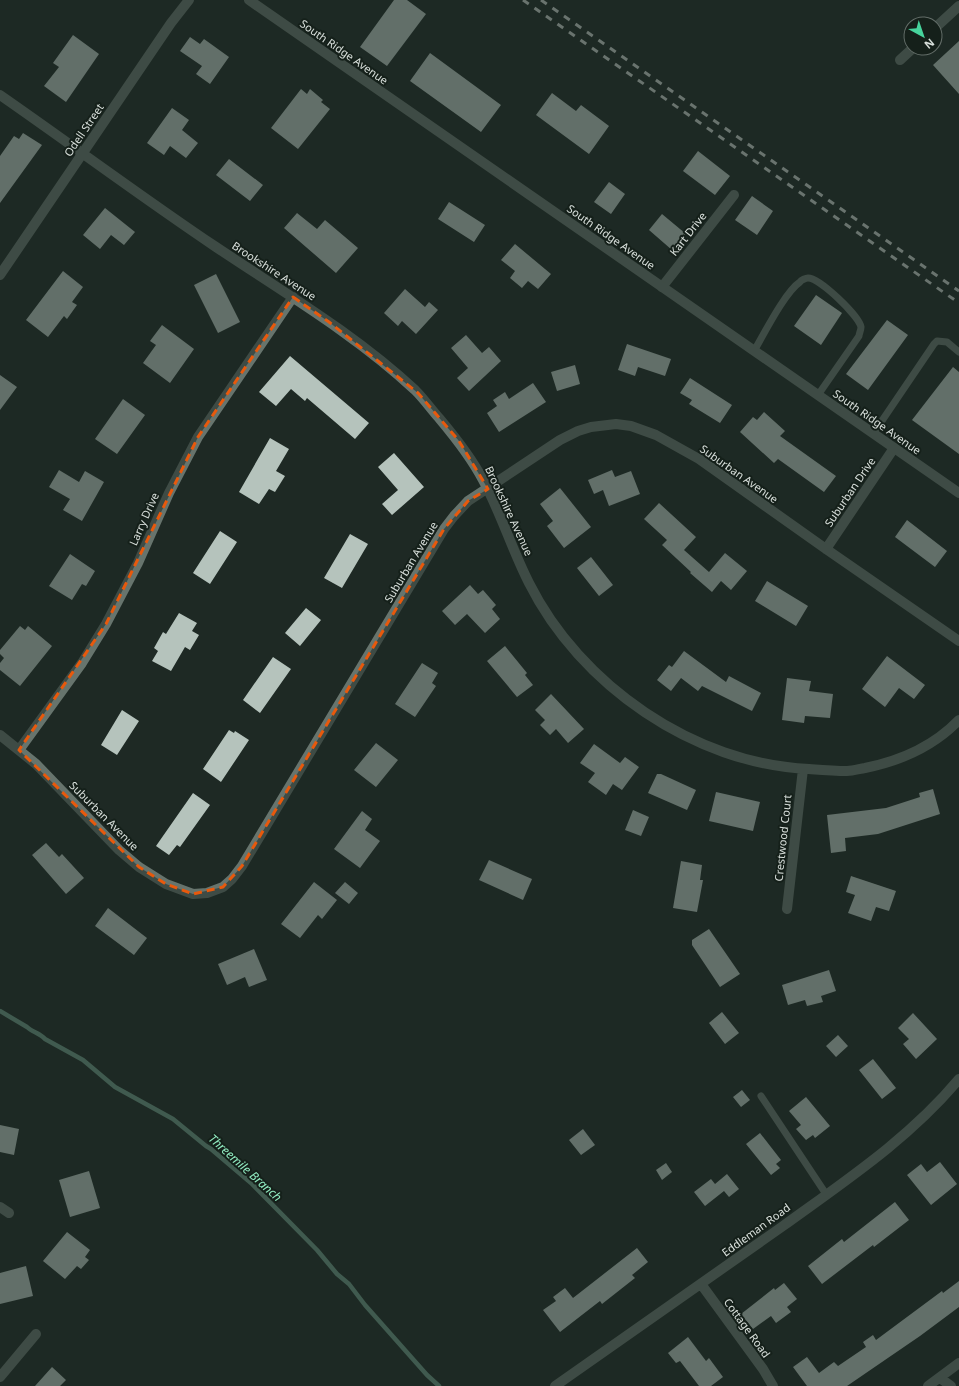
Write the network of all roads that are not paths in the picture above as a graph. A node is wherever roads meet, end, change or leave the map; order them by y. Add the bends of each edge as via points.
1 (189, 0) edge
2 (249, 0) edge
3 (959, 6) edge
4 (943, 21) edge
5 (904, 56) edge
6 (900, 60) dead end
7 (0, 95) edge
8 (84, 153) junction
9 (734, 195) dead end
10 (0, 275) edge
11 (662, 287) junction
12 (293, 297) junction
13 (754, 351) junction
14 (959, 352) edge
15 (818, 396) junction
16 (873, 434) junction
17 (894, 448) junction
18 (488, 489) junction
19 (959, 493) edge
20 (826, 549) junction
21 (959, 641) edge
22 (959, 720) edge
23 (0, 735) edge
24 (19, 750) junction
25 (802, 769) junction
26 (787, 909) dead end
27 (959, 1078) edge
28 (761, 1096) dead end
29 (826, 1194) junction
30 (0, 1207) edge
31 (9, 1213) dead end
32 (701, 1284) junction
33 (36, 1334) dead end
34 (959, 1364) edge
35 (0, 1377) edge
36 (940, 1378) junction
37 (555, 1386) edge
38 (773, 1386) edge
39 (928, 1386) edge
40 (951, 1386) edge

1 - 8 street, Odell Street
2 - 11 street, South Ridge Avenue
3 - 4 street
5 - 6 street
7 - 8 street, Brookshire Avenue
8 - 10 street, Odell Street
8 - 12 street, Brookshire Avenue via 214,245
9 - 11 street, Kart Drive
11 - 13 street, South Ridge Avenue
12 - 18 street, Brookshire Avenue via 330,322 418,393 459,441
12 - 24 street, Larry Drive via 198,437 168,493 138,563 106,624 82,663
13 - 15 street, South Ridge Avenue
13 - 15 lane via 794,286 808,278 820,282 832,291 858,320 861,328 859,336
14 - 16 lane via 947,342 937,341
15 - 16 street, South Ridge Avenue
16 - 17 street, South Ridge Avenue
17 - 19 street, South Ridge Avenue
17 - 20 street, Suburban Drive
18 - 20 street, Suburban Avenue via 560,440 578,431 616,424 631,426 656,435 699,459
18 - 24 street, Suburban Avenue via 468,501 444,529 242,866 223,887 207,893 193,894 166,884 139,867
18 - 25 street, Brookshire Avenue via 528,583 550,620 573,649 608,684 644,712 698,743 741,759
20 - 21 street, Suburban Avenue
22 - 25 street, Brookshire Avenue via 936,740 887,764 850,771
23 - 24 street, Suburban Avenue
25 - 26 street, Crestwood Court
27 - 29 street, Eddleman Road via 922,1118 859,1171
28 - 29 lane
29 - 32 street, Eddleman Road
30 - 31 street
32 - 37 street, Eddleman Road
32 - 38 street, Cottage Road
33 - 35 street
34 - 36 street
36 - 39 street
36 - 40 street

